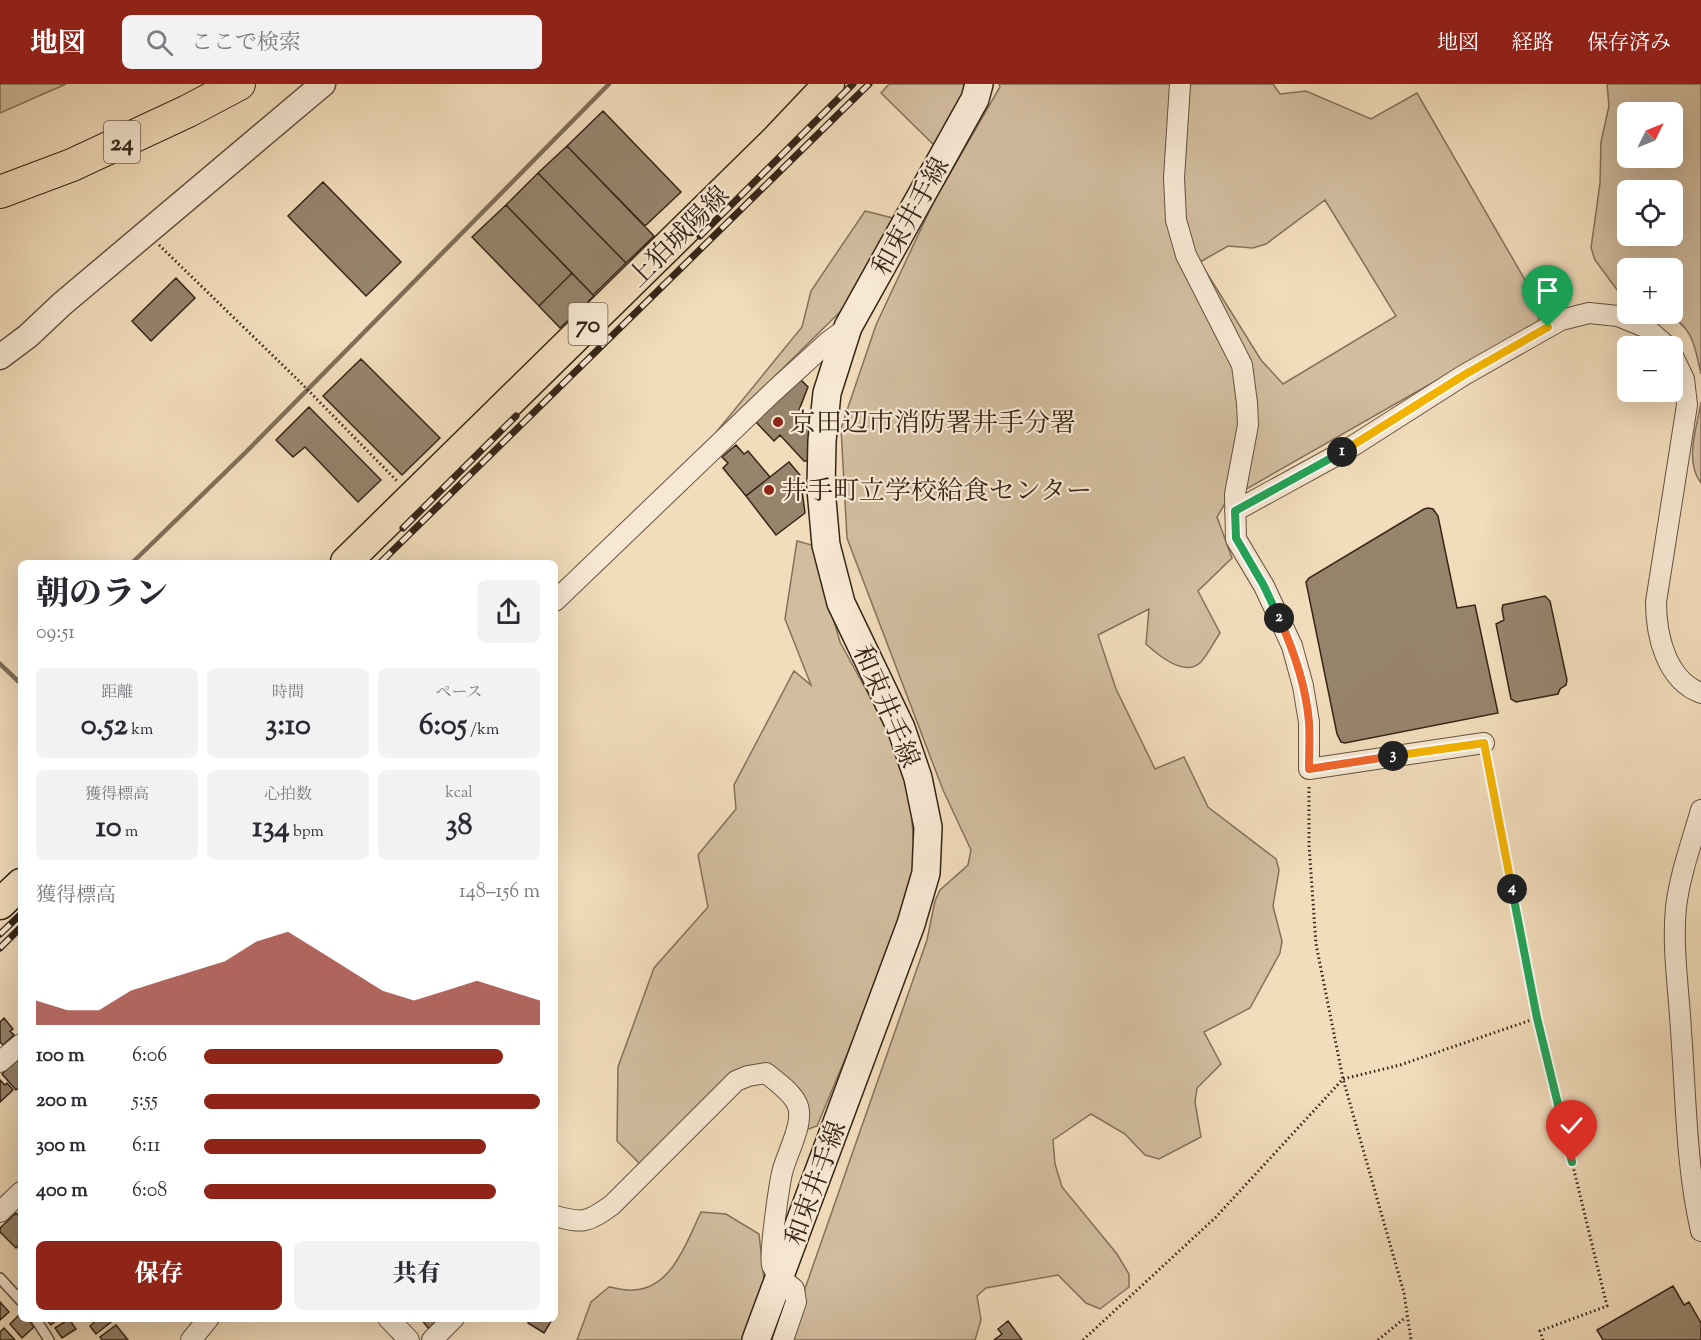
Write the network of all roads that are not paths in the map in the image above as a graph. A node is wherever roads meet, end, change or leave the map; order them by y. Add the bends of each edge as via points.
1 (240, 84) edge
2 (323, 84) edge
3 (830, 84) edge
4 (979, 84) edge
5 (1180, 84) edge
6 (0, 192) edge
7 (848, 327) junction
8 (1655, 336) edge
9 (0, 357) edge
10 (1683, 377) edge
11 (1235, 511) junction
12 (347, 560) edge
13 (558, 598) edge
14 (1701, 693) edge
15 (1484, 743) road end
16 (1701, 810) edge
17 (18, 887) edge
18 (0, 904) edge
19 (18, 1047) edge
20 (0, 1062) edge
21 (18, 1195) edge
22 (0, 1212) edge
23 (558, 1217) edge
24 (1701, 1231) edge
25 (0, 1278) edge
26 (780, 1278) junction
27 (18, 1298) edge
28 (38, 1322) edge
29 (206, 1322) edge
30 (392, 1322) edge
31 (450, 1322) edge
32 (50, 1340) edge
33 (191, 1340) edge
34 (409, 1340) edge
35 (432, 1340) edge
36 (756, 1340) edge
37 (783, 1340) edge

1 - 6 highway, 24 via 72,165
2 - 9 street
3 - 12 main road, 上狛城陽線 / 70
4 - 7 main road, 和束井手線 via 975,99
5 - 11 street via 1174,178 1176,220 1186,255 1242,365 1247,403 1248,425
7 - 13 street via 790,377
7 - 26 main road, 和束井手線 via 827,393 822,441 826,545 841,603 901,728 918,778 928,827 926,873
8 - 11 street via 1645,327 1618,316 1589,313 1561,320 1347,449
10 - 14 street via 1687,405 1656,618 1668,660 1692,690
11 - 15 street via 1236,538 1292,646 1309,722 1309,769
16 - 24 street via 1679,890 1676,943 1689,1143
17 - 18 main road
19 - 20 street
21 - 22 street
23 - 26 street via 591,1220 612,1205 736,1081 766,1074 797,1103 799,1121 782,1172 773,1243 772,1264
25 - 27 lane
26 - 36 main road, 和束井手線
26 - 37 street via 794,1288 796,1302
28 - 32 lane
29 - 33 street
30 - 34 street
31 - 35 street

